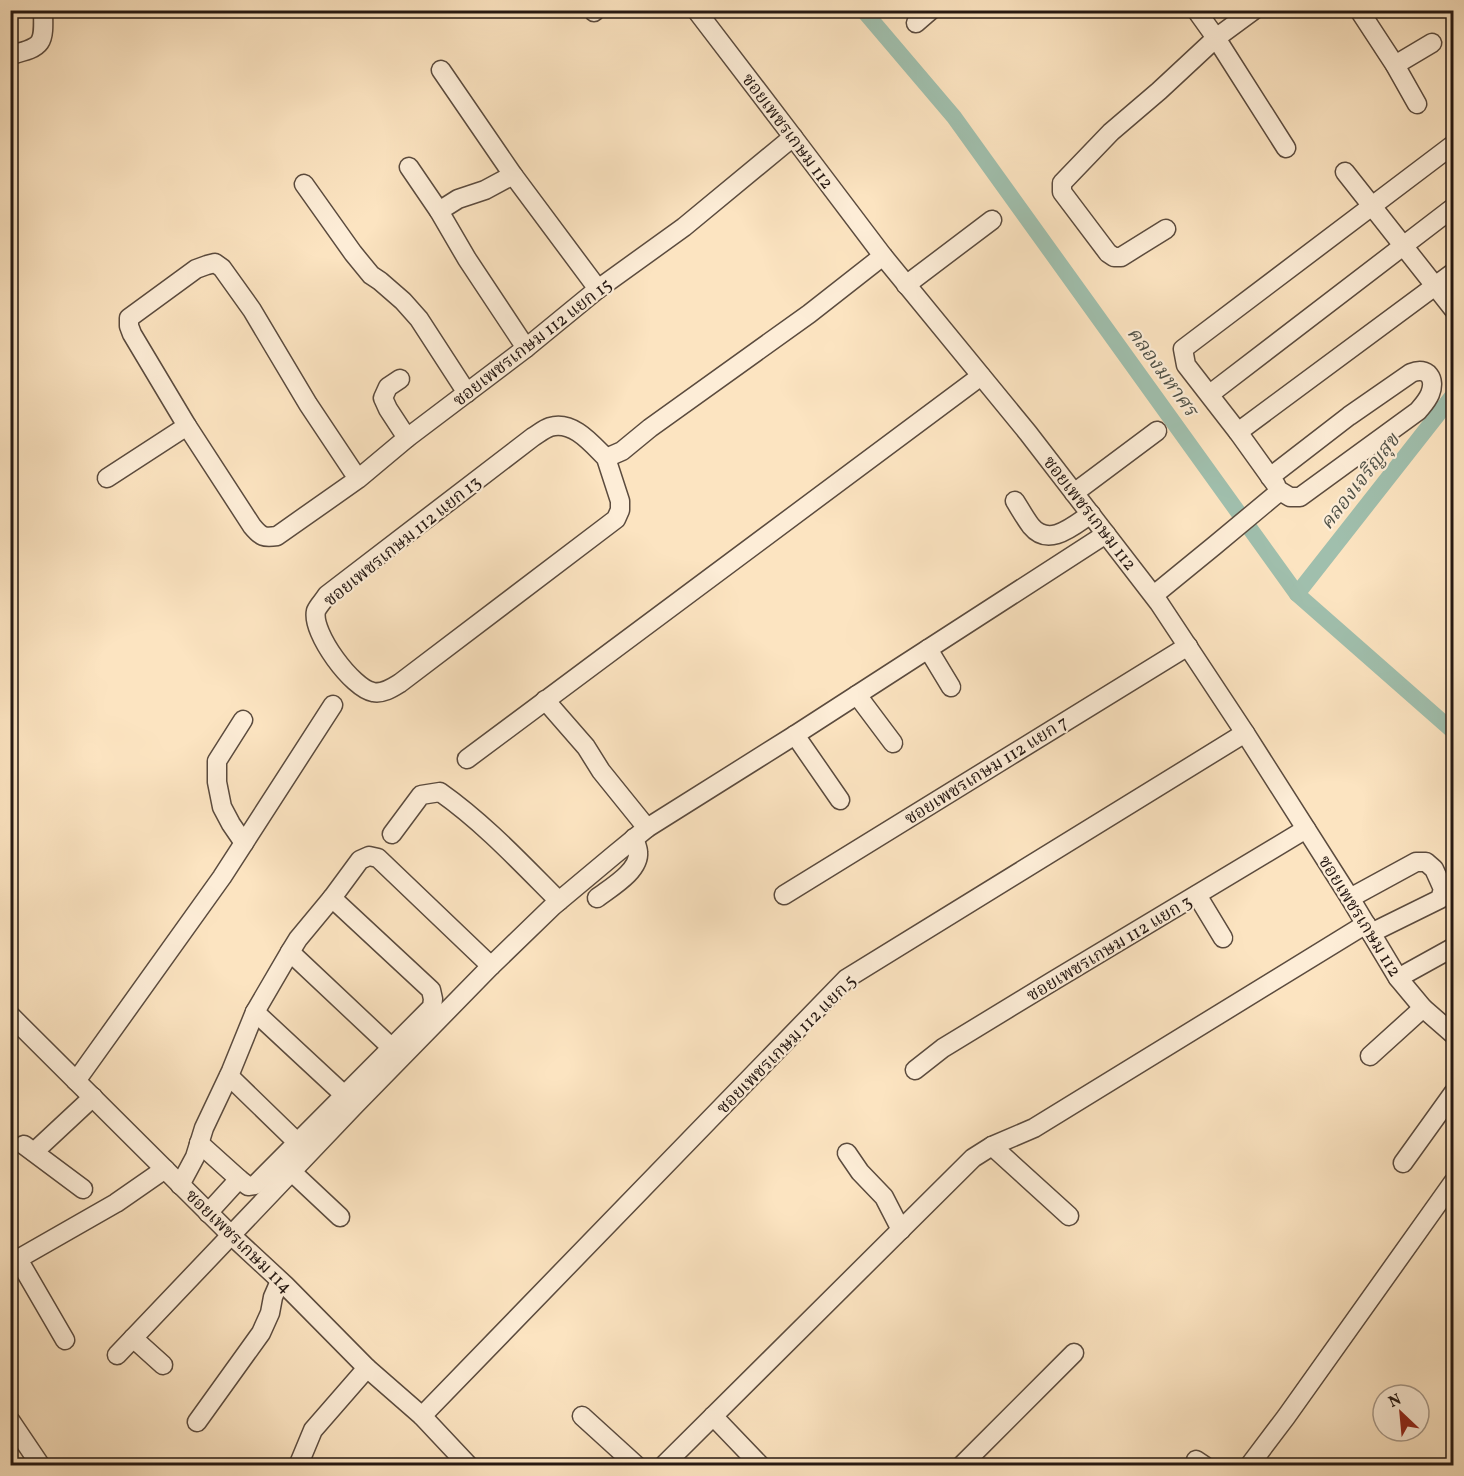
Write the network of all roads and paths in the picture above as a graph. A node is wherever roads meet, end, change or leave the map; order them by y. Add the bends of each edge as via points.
1 (44, 10) edge
2 (696, 10) edge
3 (931, 10) edge
4 (1196, 10) edge
5 (1254, 10) edge
6 (1359, 10) edge
7 (916, 22) dead end
8 (1216, 38) junction
9 (1432, 43) dead end
10 (10, 55) edge
11 (1395, 65) junction
12 (441, 70) dead end
13 (1418, 104) dead end
14 (794, 137) junction
15 (1454, 144) edge
16 (1286, 148) dead end
17 (409, 167) dead end
18 (1345, 172) dead end
19 (513, 175) junction
20 (304, 184) dead end
21 (1372, 206) junction
22 (1454, 207) edge
23 (439, 211) junction
24 (992, 220) dead end
25 (1166, 229) dead end
26 (1403, 246) junction
27 (883, 256) junction
28 (1454, 272) edge
29 (906, 285) junction
30 (1435, 287) junction
31 (598, 289) junction
32 (1454, 310) edge
33 (526, 348) junction
34 (981, 376) junction
35 (400, 379) dead end
36 (467, 393) junction
37 (1210, 394) junction
38 (187, 426) junction
39 (1157, 431) dead end
40 (1238, 432) junction
41 (407, 438) junction
42 (606, 458) junction
43 (107, 478) dead end
44 (358, 479) junction
45 (1273, 489) junction
46 (1074, 493) junction
47 (1015, 501) dead end
48 (1091, 514) junction
49 (1106, 534) junction
50 (1154, 595) junction
51 (1188, 646) junction
52 (928, 649) junction
53 (951, 687) dead end
54 (857, 695) junction
55 (545, 700) junction
56 (333, 705) dead end
57 (243, 720) dead end
58 (1245, 733) junction
59 (795, 735) junction
60 (894, 743) dead end
61 (467, 759) dead end
62 (840, 800) dead end
63 (1306, 829) junction
64 (640, 833) junction
65 (392, 834) dead end
66 (244, 843) junction
67 (784, 895) dead end
68 (1197, 895) junction
69 (332, 898) junction
70 (597, 898) dead end
71 (1350, 898) junction
72 (560, 901) junction
73 (1369, 929) junction
74 (1223, 938) dead end
75 (1454, 947) edge
76 (290, 952) junction
77 (491, 966) junction
78 (1398, 978) junction
79 (1423, 1008) junction
80 (255, 1012) junction
81 (10, 1015) edge
82 (1454, 1035) edge
83 (392, 1048) junction
84 (1370, 1056) dead end
85 (915, 1070) dead end
86 (229, 1076) junction
87 (76, 1081) junction
88 (1454, 1092) edge
89 (93, 1097) junction
90 (350, 1100) junction
91 (199, 1143) junction
92 (298, 1143) junction
93 (992, 1146) junction
94 (847, 1153) dead end
95 (1403, 1163) dead end
96 (165, 1169) junction
97 (292, 1172) junction
98 (238, 1179) junction
99 (1454, 1181) edge
100 (180, 1185) junction
101 (83, 1189) dead end
102 (208, 1213) junction
103 (1069, 1216) dead end
104 (340, 1217) dead end
105 (901, 1230) junction
106 (231, 1235) junction
107 (13, 1261) edge
108 (280, 1281) junction
109 (133, 1338) junction
110 (65, 1340) dead end
111 (1074, 1353) dead end
112 (117, 1354) dead end
113 (163, 1365) dead end
114 (367, 1368) junction
115 (422, 1416) junction
116 (582, 1416) dead end
117 (713, 1416) junction
118 (10, 1420) edge
119 (196, 1422) dead end
120 (41, 1466) edge
121 (298, 1466) edge
122 (469, 1466) edge
123 (637, 1466) edge
124 (663, 1466) edge
125 (761, 1466) edge
126 (961, 1466) edge
127 (1249, 1466) edge

1 - 10 street via 41,43
2 - 14 street, ซอยเพชรเกษม 112
3 - 7 street
4 - 8 street
5 - 8 street
6 - 11 street
8 - 16 street
8 - 25 street via 1111,132 1062,183 1062,192 1114,257 1121,257
9 - 11 street
11 - 13 street
12 - 19 street
14 - 27 street, ซอยเพชรเกษม 112
14 - 31 street, ซอยเพชรเกษม 112 แยก 15 via 684,227
15 - 21 street
17 - 23 street
18 - 21 street
19 - 23 street
19 - 31 street
20 - 36 street via 371,275 419,319
21 - 26 street
21 - 37 street via 1183,349 1186,365
22 - 26 street
23 - 33 street
24 - 29 street
26 - 30 street
26 - 37 street
27 - 29 street, ซอยเพชรเกษม 112
27 - 42 street via 622,451
28 - 30 street
29 - 34 street, ซอยเพชรเกษม 112
30 - 32 street
30 - 40 street
31 - 33 street, ซอยเพชรเกษม 112 แยก 15
33 - 36 street, ซอยเพชรเกษม 112 แยก 15
34 - 46 street, ซอยเพชรเกษม 112
34 - 55 street
35 - 41 street via 388,387 383,398
36 - 41 street, ซอยเพชรเกษม 112 แยก 15
37 - 40 street
38 - 43 street
38 - 44 street, ซอยเพชรเกษม 112 แยก 15 via 252,526 266,537 277,536
38 - 44 street via 132,334 129,318 196,269 215,263 252,310
39 - 46 street
40 - 45 street
41 - 44 street, ซอยเพชรเกษม 112 แยก 15
42 - 42 street, ซอยเพชรเกษม 112 แยก 13 via 575,430 564,425 550,427 353,574 316,610 321,637 339,665 361,686 372,692 384,692 616,519 620,501
45 - 45 street via 1348,416 1411,373 1418,370 1429,376 1430,393 1418,411 1300,497
45 - 50 street via 1214,546
46 - 48 street, ซอยเพชรเกษม 112
47 - 48 street via 1032,527 1046,536 1067,530
48 - 49 street, ซอยเพชรเกษม 112
49 - 50 street, ซอยเพชรเกษม 112
49 - 52 street
50 - 51 street, ซอยเพชรเกษม 112
51 - 58 street, ซอยเพชรเกษม 112
51 - 67 street, ซอยเพชรเกษม 112 แยก 7
52 - 53 street
52 - 54 street
54 - 59 street
54 - 60 street
55 - 61 street
55 - 64 street via 586,747
56 - 66 street
57 - 66 street via 217,761 217,782 222,807
58 - 63 street, ซอยเพชรเกษม 112
58 - 115 street, ซอยเพชรเกษม 112 แยก 5 via 846,979
59 - 62 street
59 - 64 street
63 - 68 street, ซอยเพชรเกษม 112 แยก 3
63 - 71 street, ซอยเพชรเกษม 112
64 - 70 street via 637,863
64 - 72 street
65 - 72 street via 421,795 440,792 508,849
66 - 87 street
68 - 74 street
68 - 85 street, ซอยเพชรเกษม 112 แยก 3 via 943,1048
69 - 76 street
69 - 77 street via 360,860 378,858
69 - 83 street via 431,990 432,1007
71 - 73 street, ซอยเพชรเกษม 112
71 - 73 street via 1416,862 1426,862 1434,869 1443,889 1440,899
72 - 77 street
73 - 78 street, ซอยเพชรเกษม 112
73 - 93 street via 1034,1128
75 - 78 street
76 - 80 street
76 - 83 street
77 - 90 street
78 - 79 street, ซอยเพชรเกษม 112
79 - 82 street, ซอยเพชรเกษม 112
79 - 84 street
80 - 86 street
80 - 90 street
81 - 87 street, ซอยเพชรเกษม 114
83 - 90 street
86 - 91 street
86 - 92 street
87 - 89 street, ซอยเพชรเกษม 114
88 - 95 street
89 - 96 street, ซอยเพชรเกษม 114
89 - 101 street via 29,1148
90 - 92 street
90 - 97 street
91 - 98 street
91 - 100 street
92 - 98 street via 255,1185
93 - 103 street
93 - 105 street via 973,1158
94 - 105 street via 884,1197
96 - 100 street, ซอยเพชรเกษม 114
96 - 107 street via 116,1203
97 - 104 street
97 - 106 street
98 - 102 street
99 - 127 street
100 - 102 street, ซอยเพชรเกษม 114
102 - 106 street, ซอยเพชรเกษม 114
105 - 117 street
106 - 108 street, ซอยเพชรเกษม 114
106 - 109 street
107 - 110 street
108 - 114 street, ซอยเพชรเกษม 114
108 - 119 street via 261,1333
109 - 112 street
109 - 113 street
111 - 126 street
114 - 115 street, ซอยเพชรเกษม 114
114 - 121 street via 313,1430
115 - 122 street, ซอยเพชรเกษม 114
116 - 123 street
117 - 124 street
117 - 125 street
118 - 120 street

